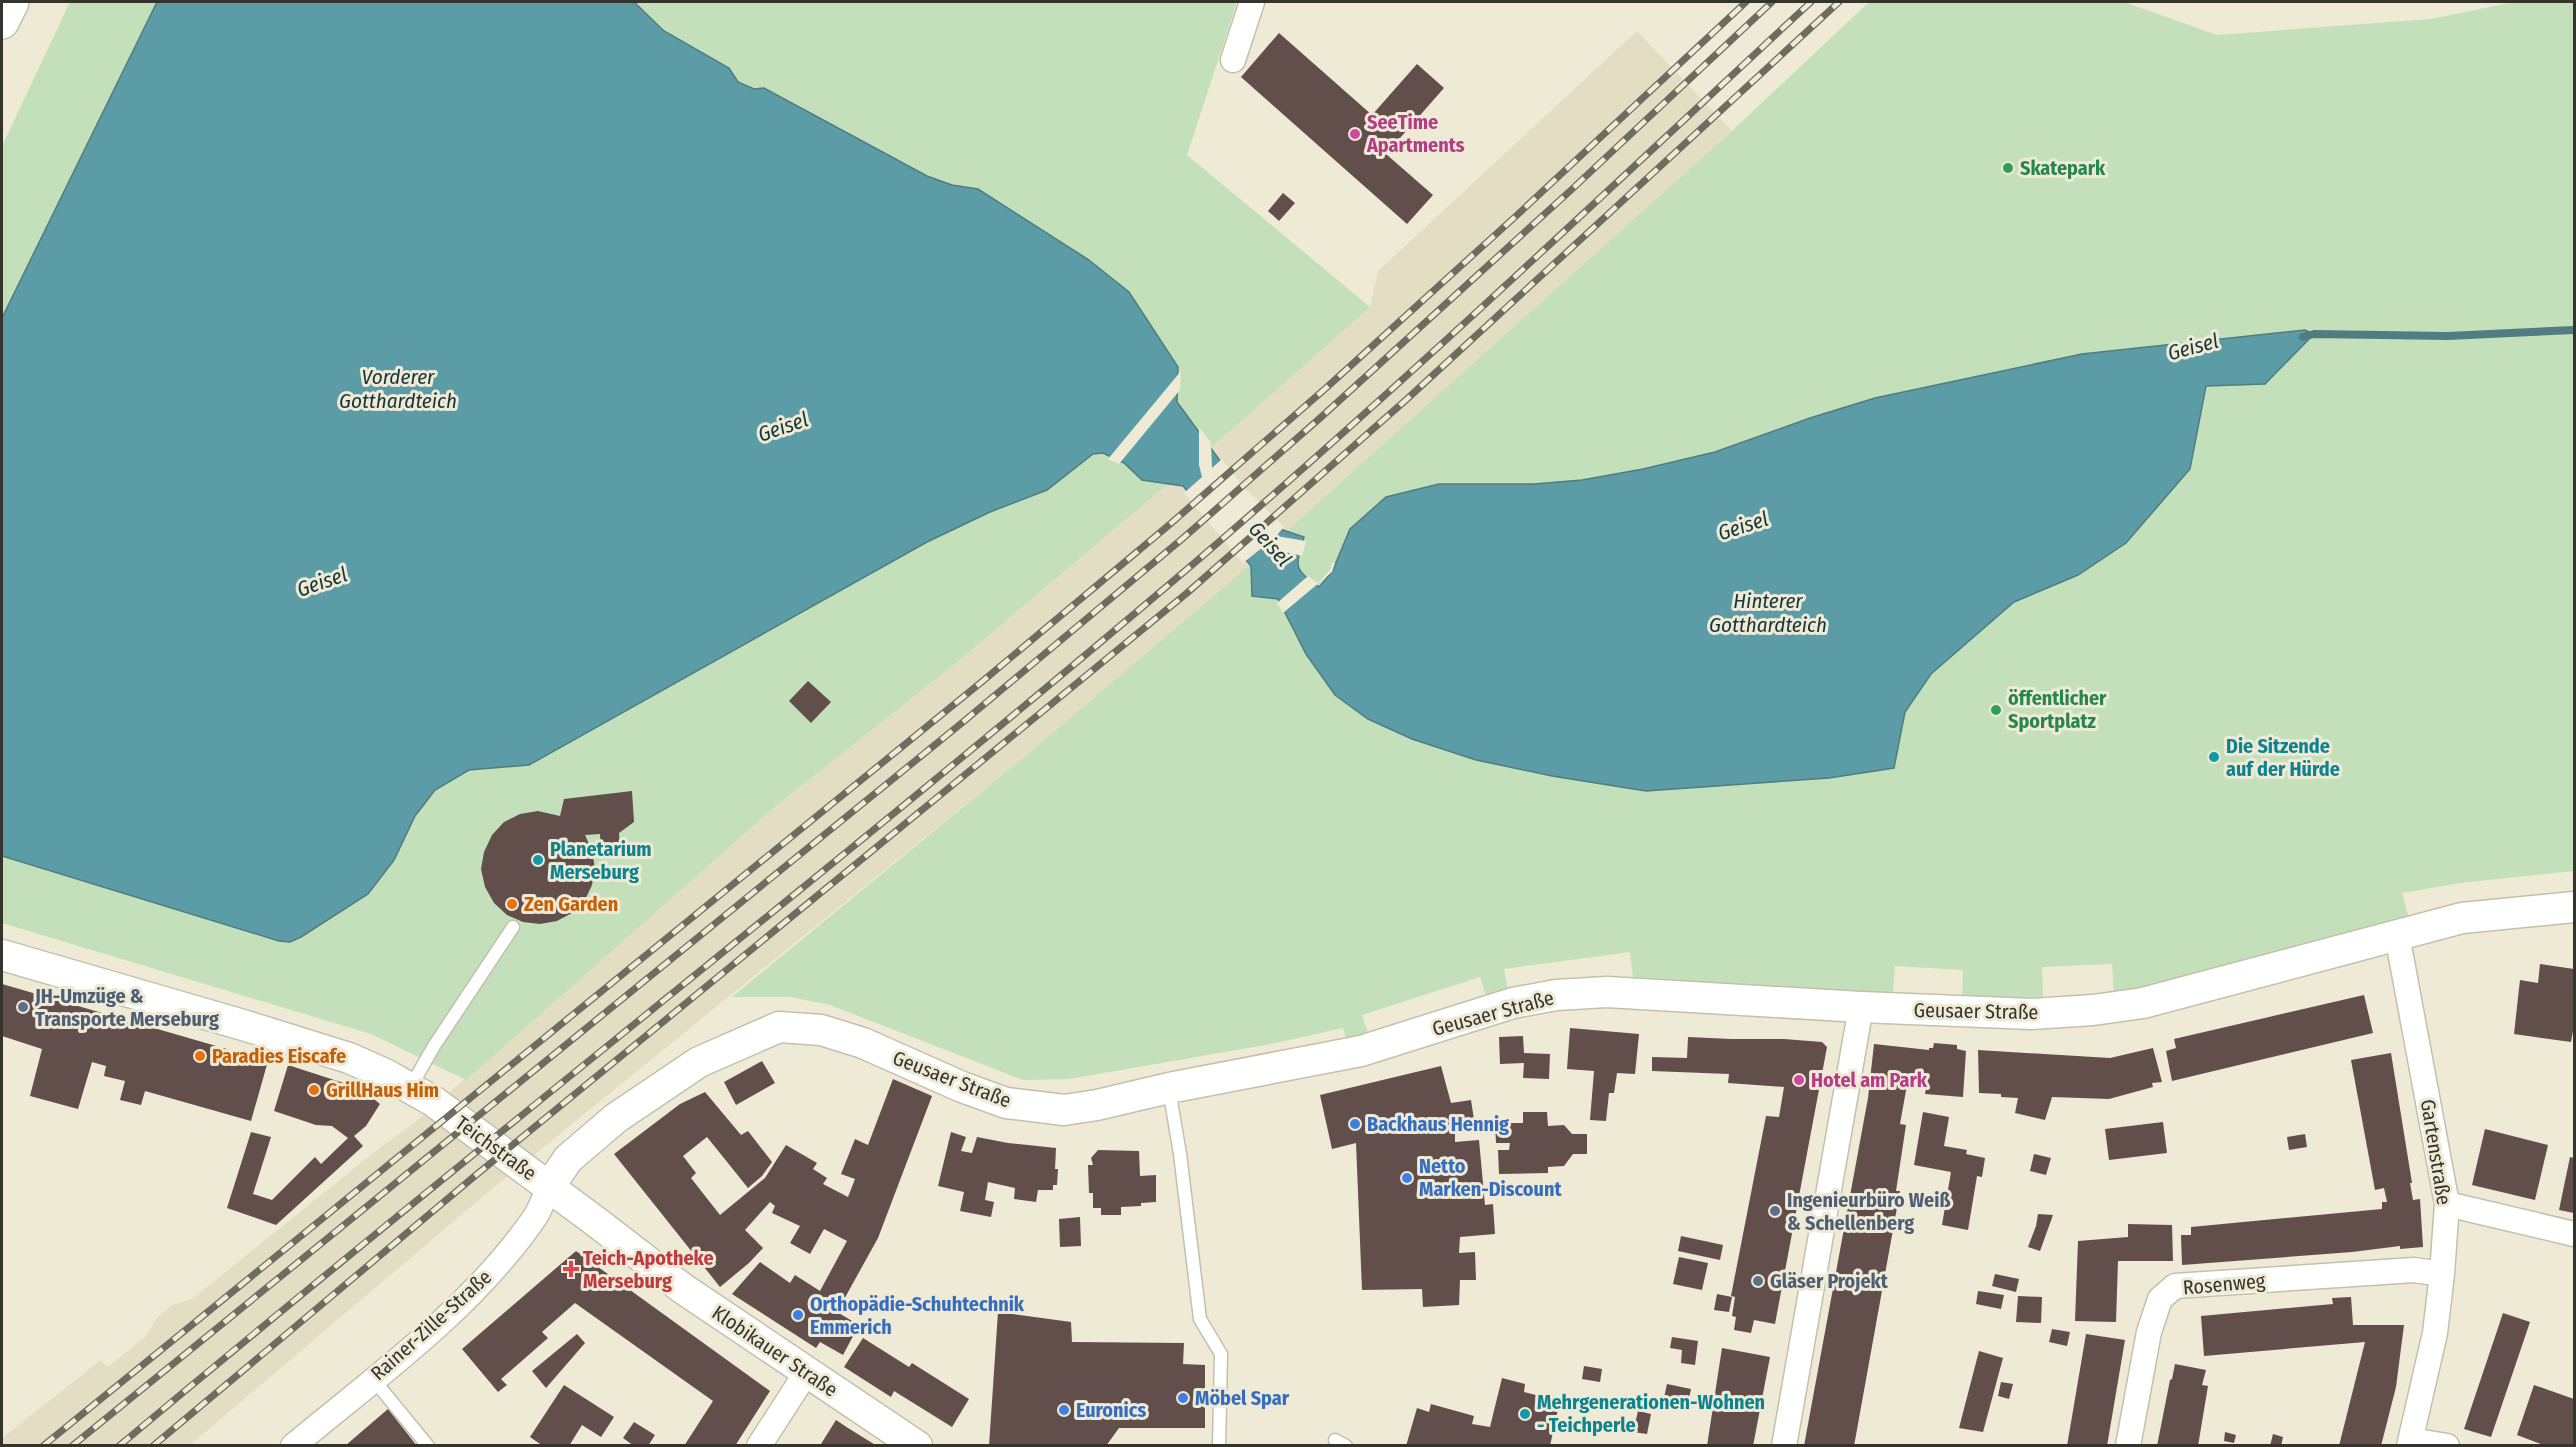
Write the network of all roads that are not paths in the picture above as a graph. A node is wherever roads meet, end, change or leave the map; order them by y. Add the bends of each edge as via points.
1 (12, 2) edge
2 (1252, 2) edge
3 (2, 22) edge
4 (1233, 60) dead end
5 (2574, 907) edge
6 (513, 927) dead end
7 (2397, 935) junction
8 (2, 955) edge
9 (1861, 1007) junction
10 (411, 1088) junction
11 (1169, 1088) junction
12 (549, 1187) junction
13 (2447, 1204) junction
14 (2574, 1234) edge
15 (2442, 1274) junction
16 (806, 1372) junction
17 (373, 1379) junction
18 (2410, 1443) edge
19 (293, 1446) edge
20 (428, 1446) edge
21 (759, 1446) edge
22 (917, 1446) edge
23 (1219, 1446) edge
24 (1784, 1446) edge
25 (2128, 1446) edge
26 (2446, 1446) edge

1 - 3 main road
2 - 4 street
5 - 7 street, Geusaer Straße via 2462,918
6 - 10 lane via 434,1046
7 - 9 street, Geusaer Straße via 2143,1003 2093,1010 2031,1014
7 - 13 street, Gartenstraße
8 - 10 street, Teichstraße via 349,1058
9 - 11 street, Geusaer Straße via 1606,992 1556,995 1513,1004 1361,1051
9 - 24 street
10 - 12 street, Teichstraße
11 - 12 street, Geusaer Straße via 1064,1110 1006,1103 863,1043 822,1030 779,1027 699,1062 616,1118 568,1159
11 - 23 lane via 1200,1319 1221,1354
12 - 16 street, Klobikauer Straße via 682,1288
12 - 17 street, Rainer-Zille-Straße via 534,1219 492,1272
13 - 14 street
13 - 15 street, Gartenstraße
15 - 18 street, Gartenstraße via 2435,1333
15 - 25 street, Rosenweg via 2414,1270 2175,1286 2160,1299 2150,1332
16 - 21 street
16 - 22 street, Klobikauer Straße
17 - 19 street, Rainer-Zille-Straße
17 - 20 lane
18 - 26 street, Gartenstraße

